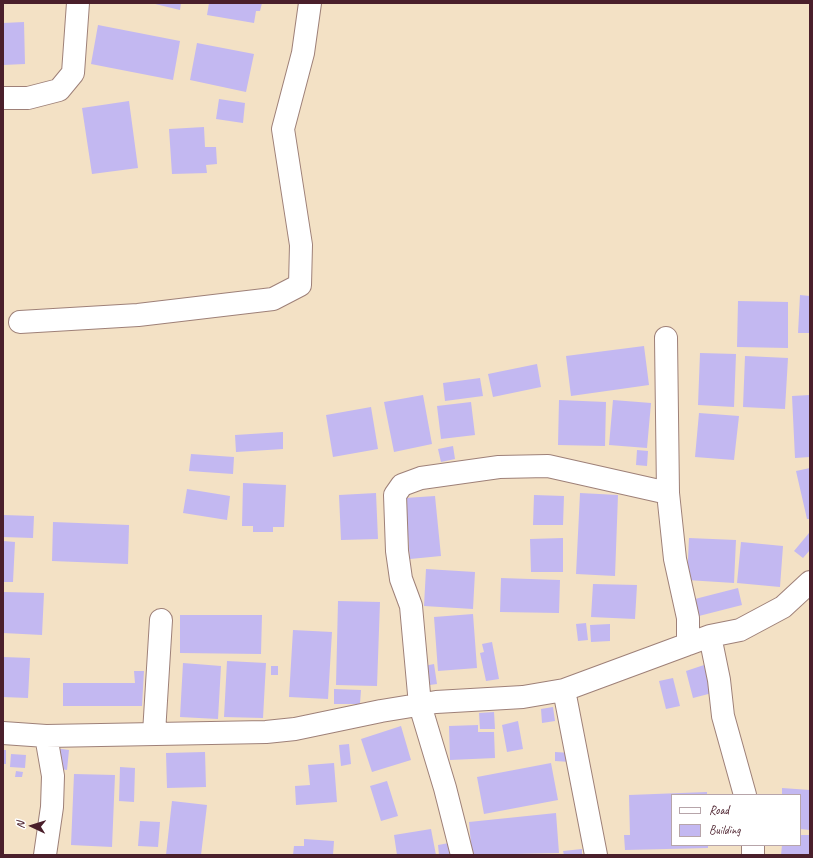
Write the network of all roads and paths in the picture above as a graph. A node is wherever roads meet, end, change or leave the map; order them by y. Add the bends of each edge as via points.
1 (78, 3) edge
2 (310, 3) edge
3 (3, 98) edge
4 (20, 322) dead end
5 (666, 338) dead end
6 (668, 493) junction
7 (810, 582) edge
8 (161, 620) dead end
9 (710, 636) junction
10 (688, 644) junction
11 (564, 690) junction
12 (420, 705) junction
13 (3, 733) edge
14 (154, 733) junction
15 (46, 736) junction
16 (745, 794) edge
17 (45, 855) edge
18 (462, 855) edge
19 (596, 855) edge

1 - 3 street via 73,73 59,90 28,98
2 - 4 street via 303,53 283,129 301,245 300,285 273,299 138,315
5 - 6 street
6 - 10 street via 675,559 688,618
6 - 12 street via 548,466 499,467 421,478 402,485 395,495 396,551 401,579 411,606
7 - 9 street via 783,606 740,630
8 - 14 street
9 - 10 street
9 - 16 street via 723,716
10 - 11 street
11 - 12 street via 523,697
11 - 19 street
12 - 14 street via 295,730
12 - 18 street via 440,769
13 - 15 street
14 - 15 street
15 - 17 street via 53,776 52,807

